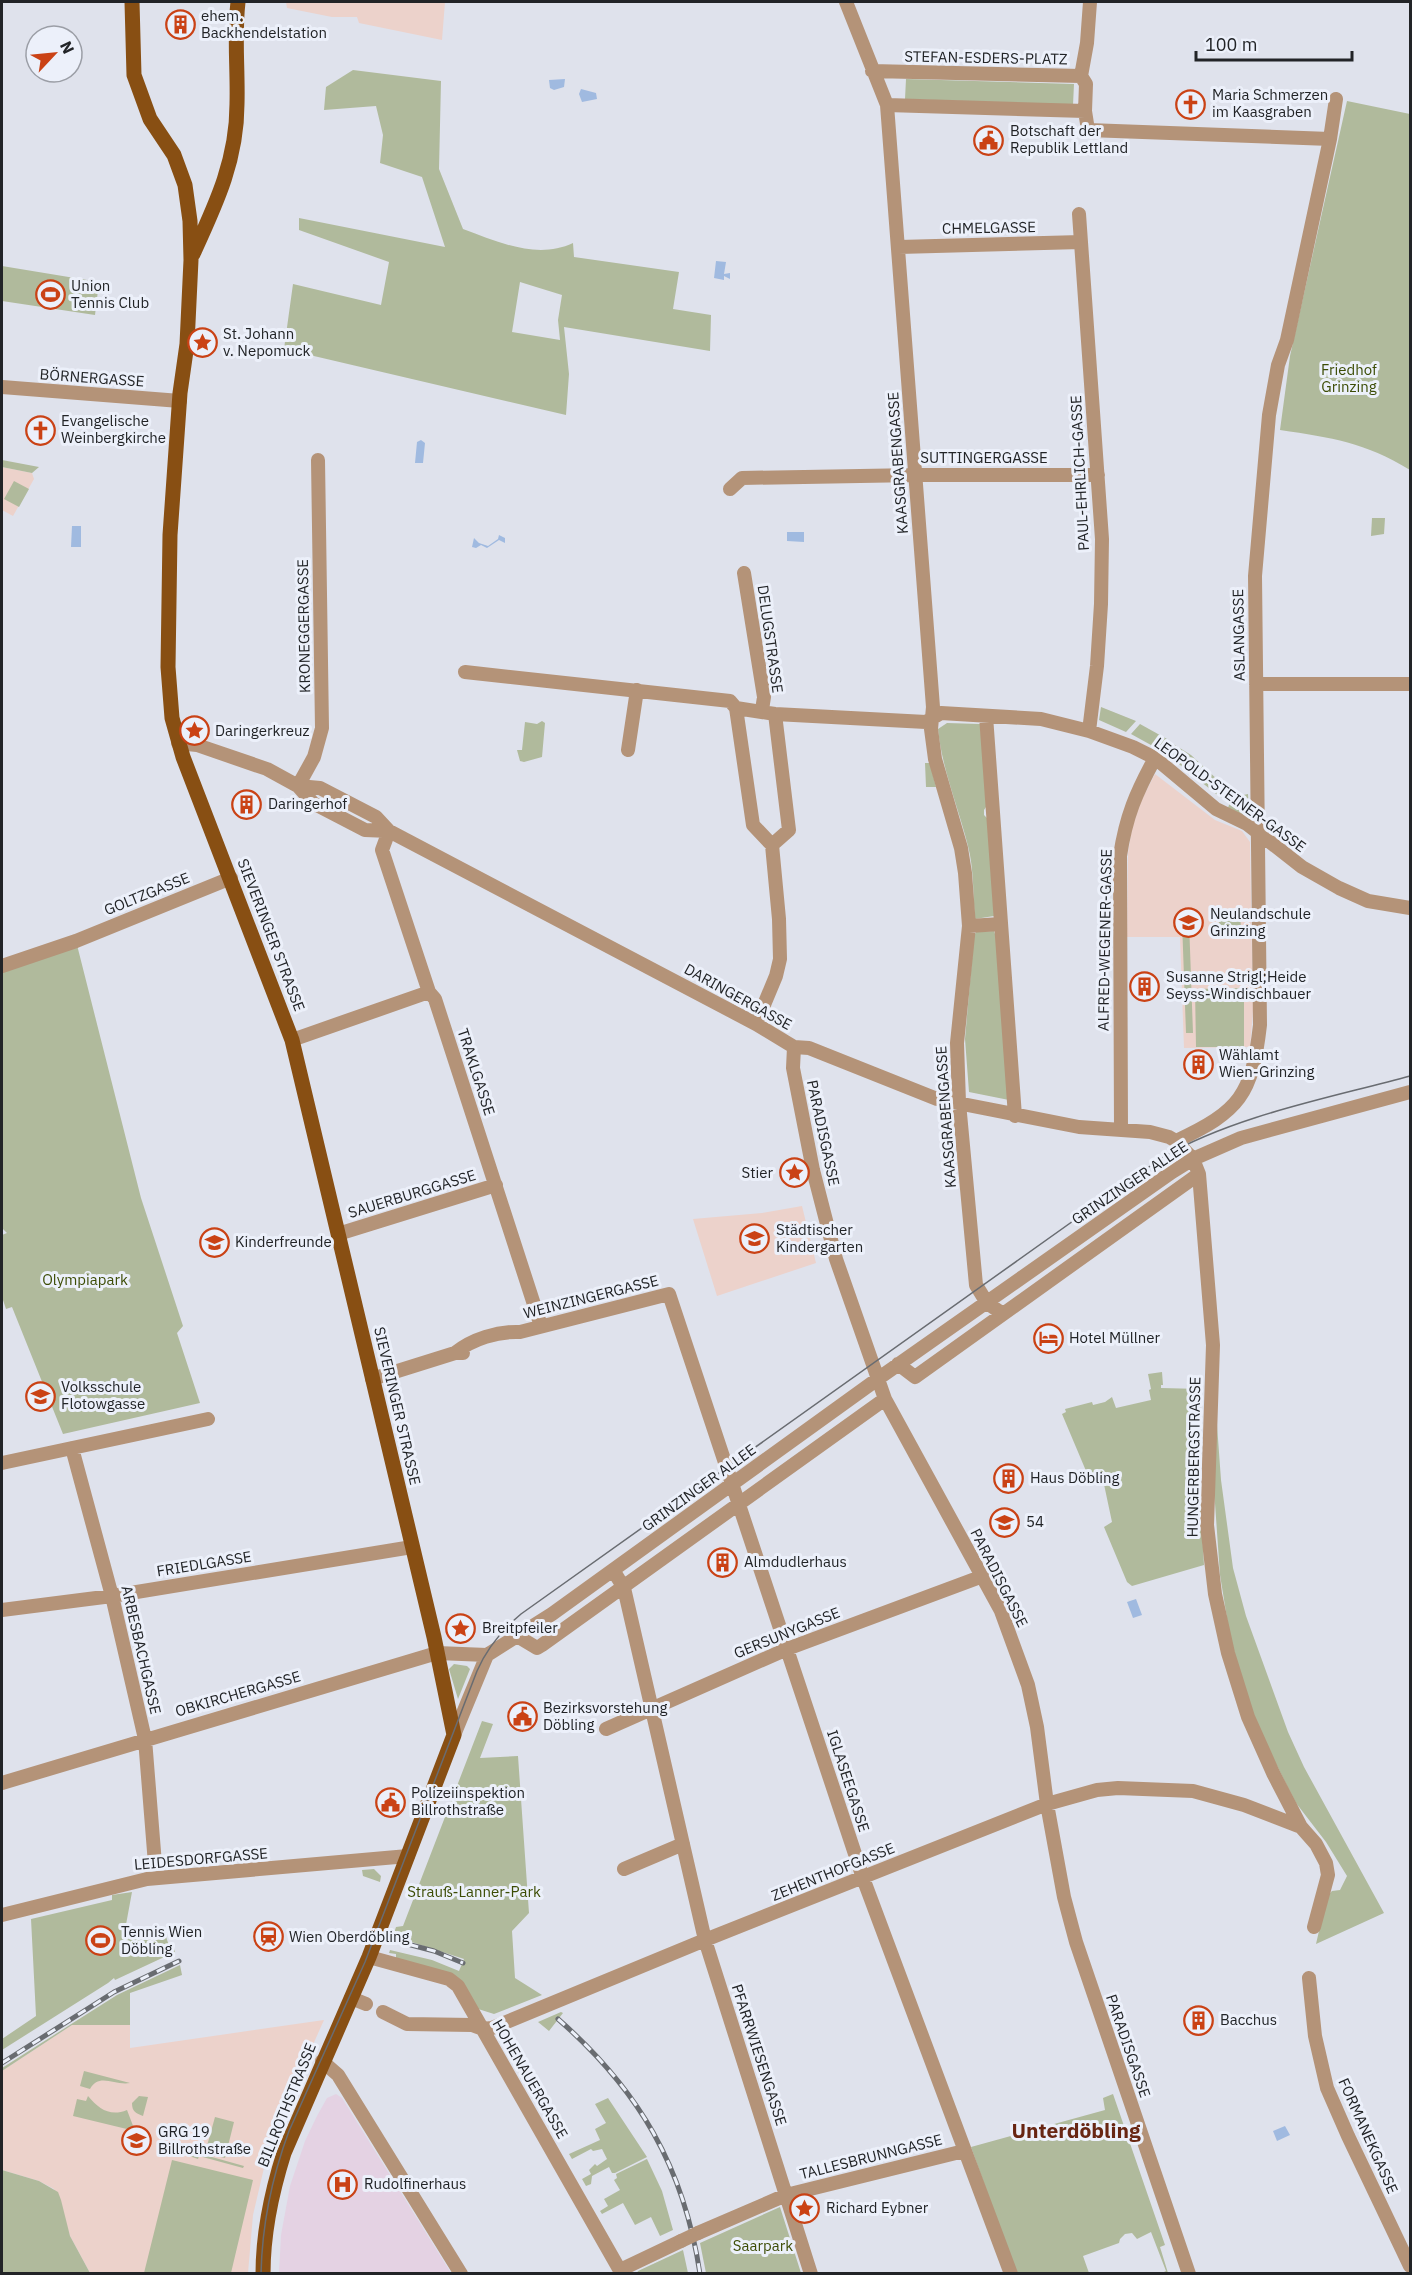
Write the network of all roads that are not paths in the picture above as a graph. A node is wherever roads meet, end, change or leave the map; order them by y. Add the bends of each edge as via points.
1 (132, 2) edge
2 (238, 2) edge
3 (846, 2) edge
4 (1090, 2) edge
5 (872, 71) junction
6 (1081, 76) junction
7 (1336, 99) dead end
8 (887, 105) junction
9 (1084, 111) junction
10 (1330, 139) junction
11 (1079, 214) dead end
12 (190, 221) junction
13 (207, 223) junction
14 (1081, 242) junction
15 (898, 247) junction
16 (190, 260) junction
17 (2, 387) edge
18 (180, 401) junction
19 (318, 460) dead end
20 (915, 475) junction
21 (1098, 475) junction
22 (730, 489) dead end
23 (744, 573) dead end
24 (465, 672) dead end
25 (1256, 684) junction
26 (1410, 684) edge
27 (637, 690) junction
28 (736, 708) junction
29 (768, 712) junction
30 (986, 716) junction
31 (933, 718) junction
32 (1089, 730) junction
33 (178, 743) junction
34 (628, 750) dead end
35 (1155, 758) junction
36 (298, 786) junction
37 (389, 831) junction
38 (1258, 834) junction
39 (772, 845) junction
40 (231, 878) junction
41 (1410, 908) edge
42 (1001, 924) junction
43 (969, 926) junction
44 (2, 966) edge
45 (429, 992) junction
46 (756, 1024) junction
47 (292, 1040) junction
48 (794, 1047) junction
49 (1410, 1092) edge
50 (959, 1103) junction
51 (1015, 1116) junction
52 (1121, 1129) junction
53 (1176, 1141) junction
54 (1192, 1159) junction
55 (1199, 1174) junction
56 (496, 1185) junction
57 (338, 1234) junction
58 (669, 1294) joint
59 (987, 1302) junction
60 (1003, 1314) junction
61 (540, 1326) junction
62 (898, 1364) junction
63 (879, 1378) junction
64 (372, 1379) junction
65 (885, 1399) junction
66 (208, 1419) dead end
67 (72, 1448) junction
68 (2, 1463) edge
69 (733, 1484) junction
70 (740, 1504) junction
71 (412, 1547) junction
72 (613, 1570) junction
73 (983, 1576) junction
74 (624, 1588) junction
75 (112, 1596) junction
76 (2, 1610) edge
77 (517, 1636) junction
78 (787, 1649) junction
79 (437, 1653) junction
80 (487, 1655) junction
81 (652, 1708) junction
82 (606, 1729) dead end
83 (454, 1735) junction
84 (145, 1739) junction
85 (2, 1783) edge
86 (1047, 1804) junction
87 (1301, 1827) junction
88 (683, 1844) junction
89 (408, 1856) junction
90 (155, 1864) dead end
91 (624, 1869) dead end
92 (863, 1878) junction
93 (2, 1915) edge
94 (1314, 1927) dead end
95 (705, 1940) junction
96 (369, 1957) junction
97 (1310, 1978) dead end
98 (351, 1998) junction
99 (366, 2004) dead end
100 (383, 2012) dead end
101 (483, 2029) junction
102 (322, 2061) junction
103 (964, 2151) junction
104 (786, 2195) junction
105 (1410, 2266) edge
106 (621, 2272) edge
107 (263, 2274) edge
108 (461, 2274) edge
109 (812, 2274) edge
110 (1011, 2274) edge
111 (1189, 2274) edge

1 - 12 main road, SIEVERINGER STRASSE via 134,75 150,119 174,155 185,185
2 - 13 main road via 233,148 223,188
3 - 5 street, KAASGRABENGASSE
4 - 6 street
5 - 6 street, STEFAN-ESDERS-PLATZ
5 - 8 street, KAASGRABENGASSE
6 - 9 street, STEFAN-ESDERS-PLATZ via 1086,84
7 - 10 street, ASLANGASSE
8 - 9 street
8 - 15 street, KAASGRABENGASSE
9 - 10 street via 1088,130
10 - 25 street, ASLANGASSE via 1269,416 1255,576
11 - 14 street, PAUL-EHRLICH-GASSE
12 - 13 main road
12 - 16 main road, SIEVERINGER STRASSE
13 - 16 main road
14 - 15 street, CHMELGASSE
14 - 21 street, PAUL-EHRLICH-GASSE
15 - 20 street, KAASGRABENGASSE
16 - 18 main road, SIEVERINGER STRASSE
17 - 18 street, BÖRNERGASSE
18 - 33 main road, SIEVERINGER STRASSE via 170,535 168,667
19 - 36 street, KRONEGGERGASSE via 322,728 314,757
20 - 21 street, SUTTINGERGASSE
20 - 22 street, SUTTINGERGASSE via 742,478
20 - 31 street, KAASGRABENGASSE
21 - 32 street, PAUL-EHRLICH-GASSE via 1101,604
23 - 29 street, DELUGSTRASSE
24 - 27 street, LEOPOLD-STEINER-GASSE
25 - 26 street
25 - 38 street, ASLANGASSE
27 - 28 street, LEOPOLD-STEINER-GASSE via 730,701
27 - 34 street
28 - 29 street, LEOPOLD-STEINER-GASSE
28 - 39 street via 753,825
29 - 31 street, LEOPOLD-STEINER-GASSE via 926,722
29 - 39 street, DELUGSTRASSE via 789,830
30 - 31 street, LEOPOLD-STEINER-GASSE via 941,713
30 - 32 street, LEOPOLD-STEINER-GASSE via 1041,719
30 - 42 street
31 - 43 street, KAASGRABENGASSE via 935,759 966,873
32 - 35 street, LEOPOLD-STEINER-GASSE
33 - 36 street, DARINGERGASSE via 197,745 267,769
33 - 40 main road, SIEVERINGER STRASSE
35 - 38 street, LEOPOLD-STEINER-GASSE via 1216,809
35 - 52 street, ALFRED-WEGENER-GASSE via 1134,798 1120,856
36 - 37 street, DARINGERGASSE via 313,803 365,830
37 - 45 street, TRAKLGASSE via 382,850
37 - 46 street, DARINGERGASSE
38 - 41 street, LEOPOLD-STEINER-GASSE via 1302,867 1339,888 1368,901
38 - 53 street, ASLANGASSE via 1258,1048 1248,1085 1233,1107 1210,1125
39 - 46 street via 780,959
40 - 44 street, GOLTZGASSE via 76,941
40 - 47 main road, SIEVERINGER STRASSE
42 - 43 street
42 - 51 street
43 - 50 street, KAASGRABENGASSE via 957,1043
45 - 47 street
45 - 56 street, TRAKLGASSE via 435,999
46 - 48 street, DARINGERGASSE
47 - 57 main road, SIEVERINGER STRASSE
48 - 50 street, DARINGERGASSE via 808,1048 938,1099
48 - 63 street, PARADISGASSE via 793,1068 813,1170 836,1259
49 - 54 street, GRINZINGER ALLEE via 1241,1138
50 - 51 street, DARINGERGASSE
50 - 59 street, KAASGRABENGASSE via 976,1285
51 - 52 street, DARINGERGASSE via 1079,1127
52 - 53 street, DARINGERGASSE via 1150,1132
53 - 54 street
54 - 55 street, HUNGERBERGSTRASSE
54 - 59 street, GRINZINGER ALLEE
55 - 60 street, GRINZINGER ALLEE
55 - 87 street, HUNGERBERGSTRASSE via 1213,1345 1207,1525 1215,1594 1227,1653 1248,1717
56 - 57 street, SAUERBURGGASSE
56 - 61 street, TRAKLGASSE
57 - 64 main road, SIEVERINGER STRASSE
58 - 61 street, WEINZINGERGASSE
58 - 69 street, IGLASEEGASSE
59 - 60 street
59 - 62 street, GRINZINGER ALLEE
60 - 62 street, GRINZINGER ALLEE via 915,1377
61 - 64 street, WEINZINGERGASSE via 509,1340
62 - 63 street, GRINZINGER ALLEE
63 - 65 street, PARADISGASSE
63 - 69 street, GRINZINGER ALLEE
64 - 71 main road, SIEVERINGER STRASSE
65 - 70 street
65 - 73 street, PARADISGASSE
66 - 67 street
67 - 68 street
67 - 75 street, ARBESBACHGASSE
69 - 70 street, IGLASEEGASSE
69 - 72 street, GRINZINGER ALLEE
70 - 74 street
70 - 78 street, IGLASEEGASSE
71 - 75 street, FRIEDLGASSE
71 - 79 main road, SIEVERINGER STRASSE
72 - 74 street, PFARRWIESENGASSE
72 - 77 street, GRINZINGER ALLEE
73 - 78 street, GERSUNYGASSE
73 - 86 street, PARADISGASSE via 1029,1685
74 - 77 street via 537,1648
74 - 81 street, PFARRWIESENGASSE
75 - 76 street, FRIEDLGASSE
75 - 84 street, ARBESBACHGASSE
77 - 80 street, GRINZINGER ALLEE
78 - 81 street, GERSUNYGASSE
78 - 92 street, IGLASEEGASSE
79 - 80 street, OBKIRCHERGASSE
79 - 83 main road
79 - 84 street, OBKIRCHERGASSE
80 - 83 street
81 - 82 street, GERSUNYGASSE
81 - 88 street, PFARRWIESENGASSE
83 - 89 main road
84 - 85 street, OBKIRCHERGASSE
84 - 90 street, ARBESBACHGASSE
86 - 87 street, ZEHENTHOFGASSE via 1118,1788 1193,1791
86 - 92 street, ZEHENTHOFGASSE
86 - 111 street, PARADISGASSE via 1076,1942
87 - 94 street, HUNGERBERGSTRASSE via 1323,1854 1328,1875
88 - 91 street
88 - 95 street, PFARRWIESENGASSE
89 - 93 street, LEIDESDORFGASSE via 147,1879
89 - 96 main road, BILLROTHSTRASSE
92 - 95 street, ZEHENTHOFGASSE
92 - 103 street, IGLASEEGASSE
95 - 101 street, ZEHENTHOFGASSE
95 - 104 street, PFARRWIESENGASSE
96 - 98 main road, BILLROTHSTRASSE
96 - 101 street, HOHENAUERGASSE via 449,1979 458,1986
97 - 105 street, FORMANEKGASSE via 1315,2036 1327,2088
98 - 99 street
98 - 102 main road, BILLROTHSTRASSE
100 - 101 street, ZEHENTHOFGASSE via 408,2024 472,2025
101 - 106 street, HOHENAUERGASSE
102 - 107 main road, BILLROTHSTRASSE via 277,2174
102 - 108 street via 338,2075
103 - 104 street, TALLESBRUNNGASSE
103 - 110 street, IGLASEEGASSE
104 - 106 street, TALLESBRUNNGASSE, bridge
104 - 109 street, PFARRWIESENGASSE

